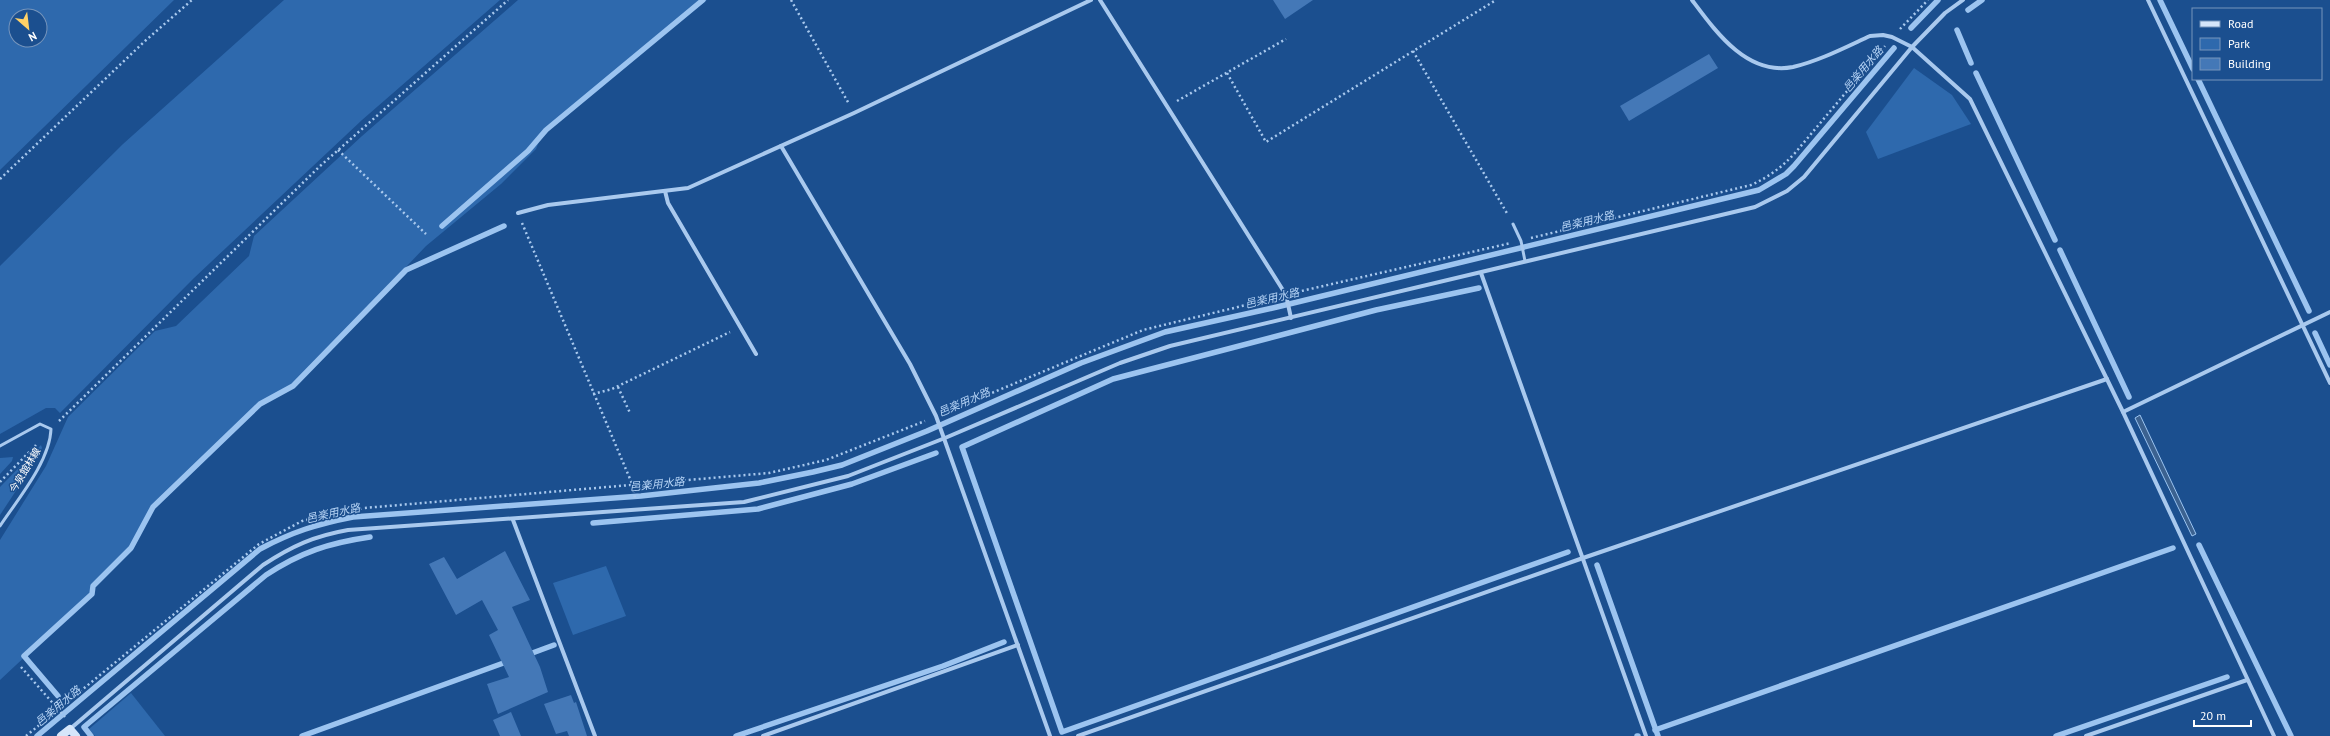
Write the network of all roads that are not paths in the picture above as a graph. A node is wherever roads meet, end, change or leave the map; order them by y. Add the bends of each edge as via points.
1 (1091, 0) edge
2 (1100, 0) edge
3 (1692, 0) edge
4 (1962, 0) edge
5 (2148, 0) edge
6 (1912, 47) junction
7 (781, 146) junction
8 (665, 191) junction
9 (518, 213) road end
10 (1513, 224) road end
11 (1525, 261) junction
12 (1482, 273) junction
13 (2330, 312) edge
14 (1291, 318) junction
15 (2303, 325) junction
16 (756, 354) dead end
17 (2106, 378) junction
18 (2330, 383) edge
19 (2123, 412) junction
20 (945, 438) junction
21 (0, 446) edge
22 (513, 520) junction
23 (0, 526) edge
24 (1583, 558) junction
25 (1018, 645) junction
26 (2247, 680) junction
27 (70, 728) junction
28 (61, 736) edge
29 (76, 736) edge
30 (595, 736) edge
31 (763, 736) edge
32 (1050, 736) edge
33 (1078, 736) edge
34 (1646, 736) edge
35 (2086, 736) edge
36 (2274, 736) edge

1 - 7 street
2 - 14 street via 1286,296
3 - 6 street via 1711,26 1735,51 1765,66 1793,67 1870,36 1883,35
4 - 6 street via 1944,12
5 - 15 street
6 - 11 street via 1804,177 1781,195 1755,207 1732,213
6 - 17 street via 1970,99
7 - 8 street via 688,188
7 - 20 street via 910,364
8 - 9 street via 548,205
8 - 16 street via 668,203
10 - 11 lane via 1521,242
11 - 12 street
12 - 14 street
12 - 24 street
13 - 15 street
14 - 20 street via 1170,346 1120,363
15 - 18 street
15 - 19 street
17 - 19 street
17 - 24 street
19 - 26 street
20 - 22 street via 848,476 744,502
20 - 25 street
21 - 23 lane, 今泉館林線 via 40,424 51,428 51,440 41,463
22 - 27 street via 348,530 323,534 290,548 263,565
22 - 30 street
24 - 33 street
24 - 34 street
25 - 31 street
25 - 32 street
26 - 35 street
26 - 36 street
27 - 28 main road
27 - 29 main road

